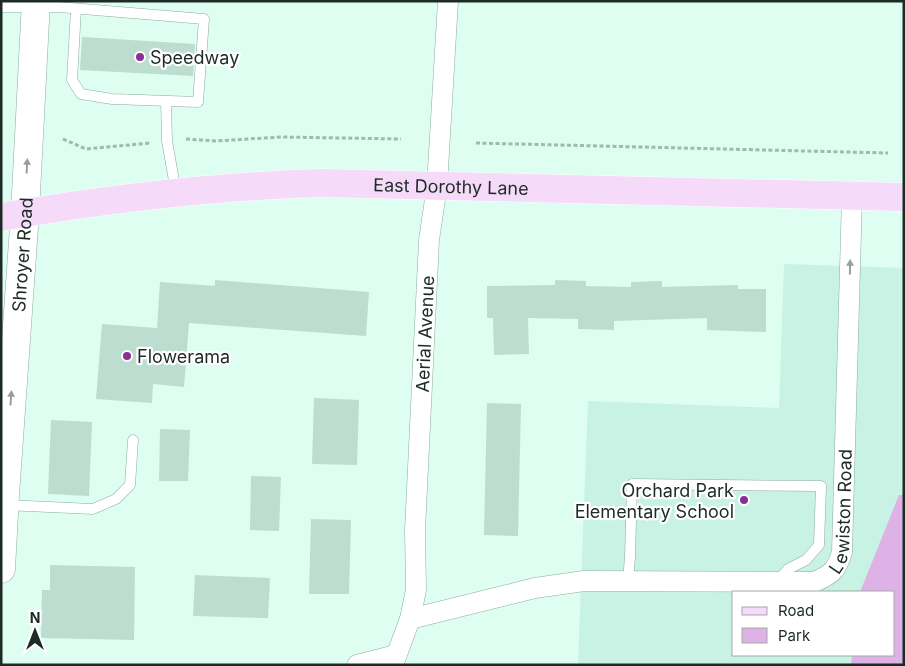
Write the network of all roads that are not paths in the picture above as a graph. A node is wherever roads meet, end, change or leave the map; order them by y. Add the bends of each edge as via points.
1 (448, 1) edge
2 (36, 4) edge
3 (1, 7) edge
4 (76, 9) junction
5 (166, 101) junction
6 (436, 186) junction
7 (176, 194) junction
8 (852, 197) junction
9 (904, 198) edge
10 (13, 215) edge
11 (133, 440) dead end
12 (4, 505) junction
13 (1, 569) edge
14 (628, 581) junction
15 (778, 582) junction
16 (410, 619) junction
17 (395, 660) edge
18 (357, 665) edge

1 - 6 street, Aerial Avenue
2 - 3 lane
2 - 4 lane
10 -> 2 main road, Shroyer Road
4 - 5 lane via 72,80 82,94
4 - 5 lane via 204,20 198,102
5 - 7 lane via 167,141
6 - 7 main road, East Dorothy Lane via 312,183
6 - 8 main road, East Dorothy Lane
6 - 16 street, Aerial Avenue via 429,240 415,530 416,590
7 - 10 main road, East Dorothy Lane
8 - 9 main road, East Dorothy Lane
15 -> 8 street, Lewiston Road via 814,582 828,577 842,552
12 -> 10 main road, Shroyer Road
11 - 12 lane via 130,485 116,499 92,509
12 - 13 main road, Shroyer Road
14 - 15 street, Lewiston Road
14 - 15 lane via 632,484 821,486 819,545 806,560 788,569
14 - 16 street, Lewiston Road via 535,588
16 - 17 street, Aerial Avenue
17 - 18 street

